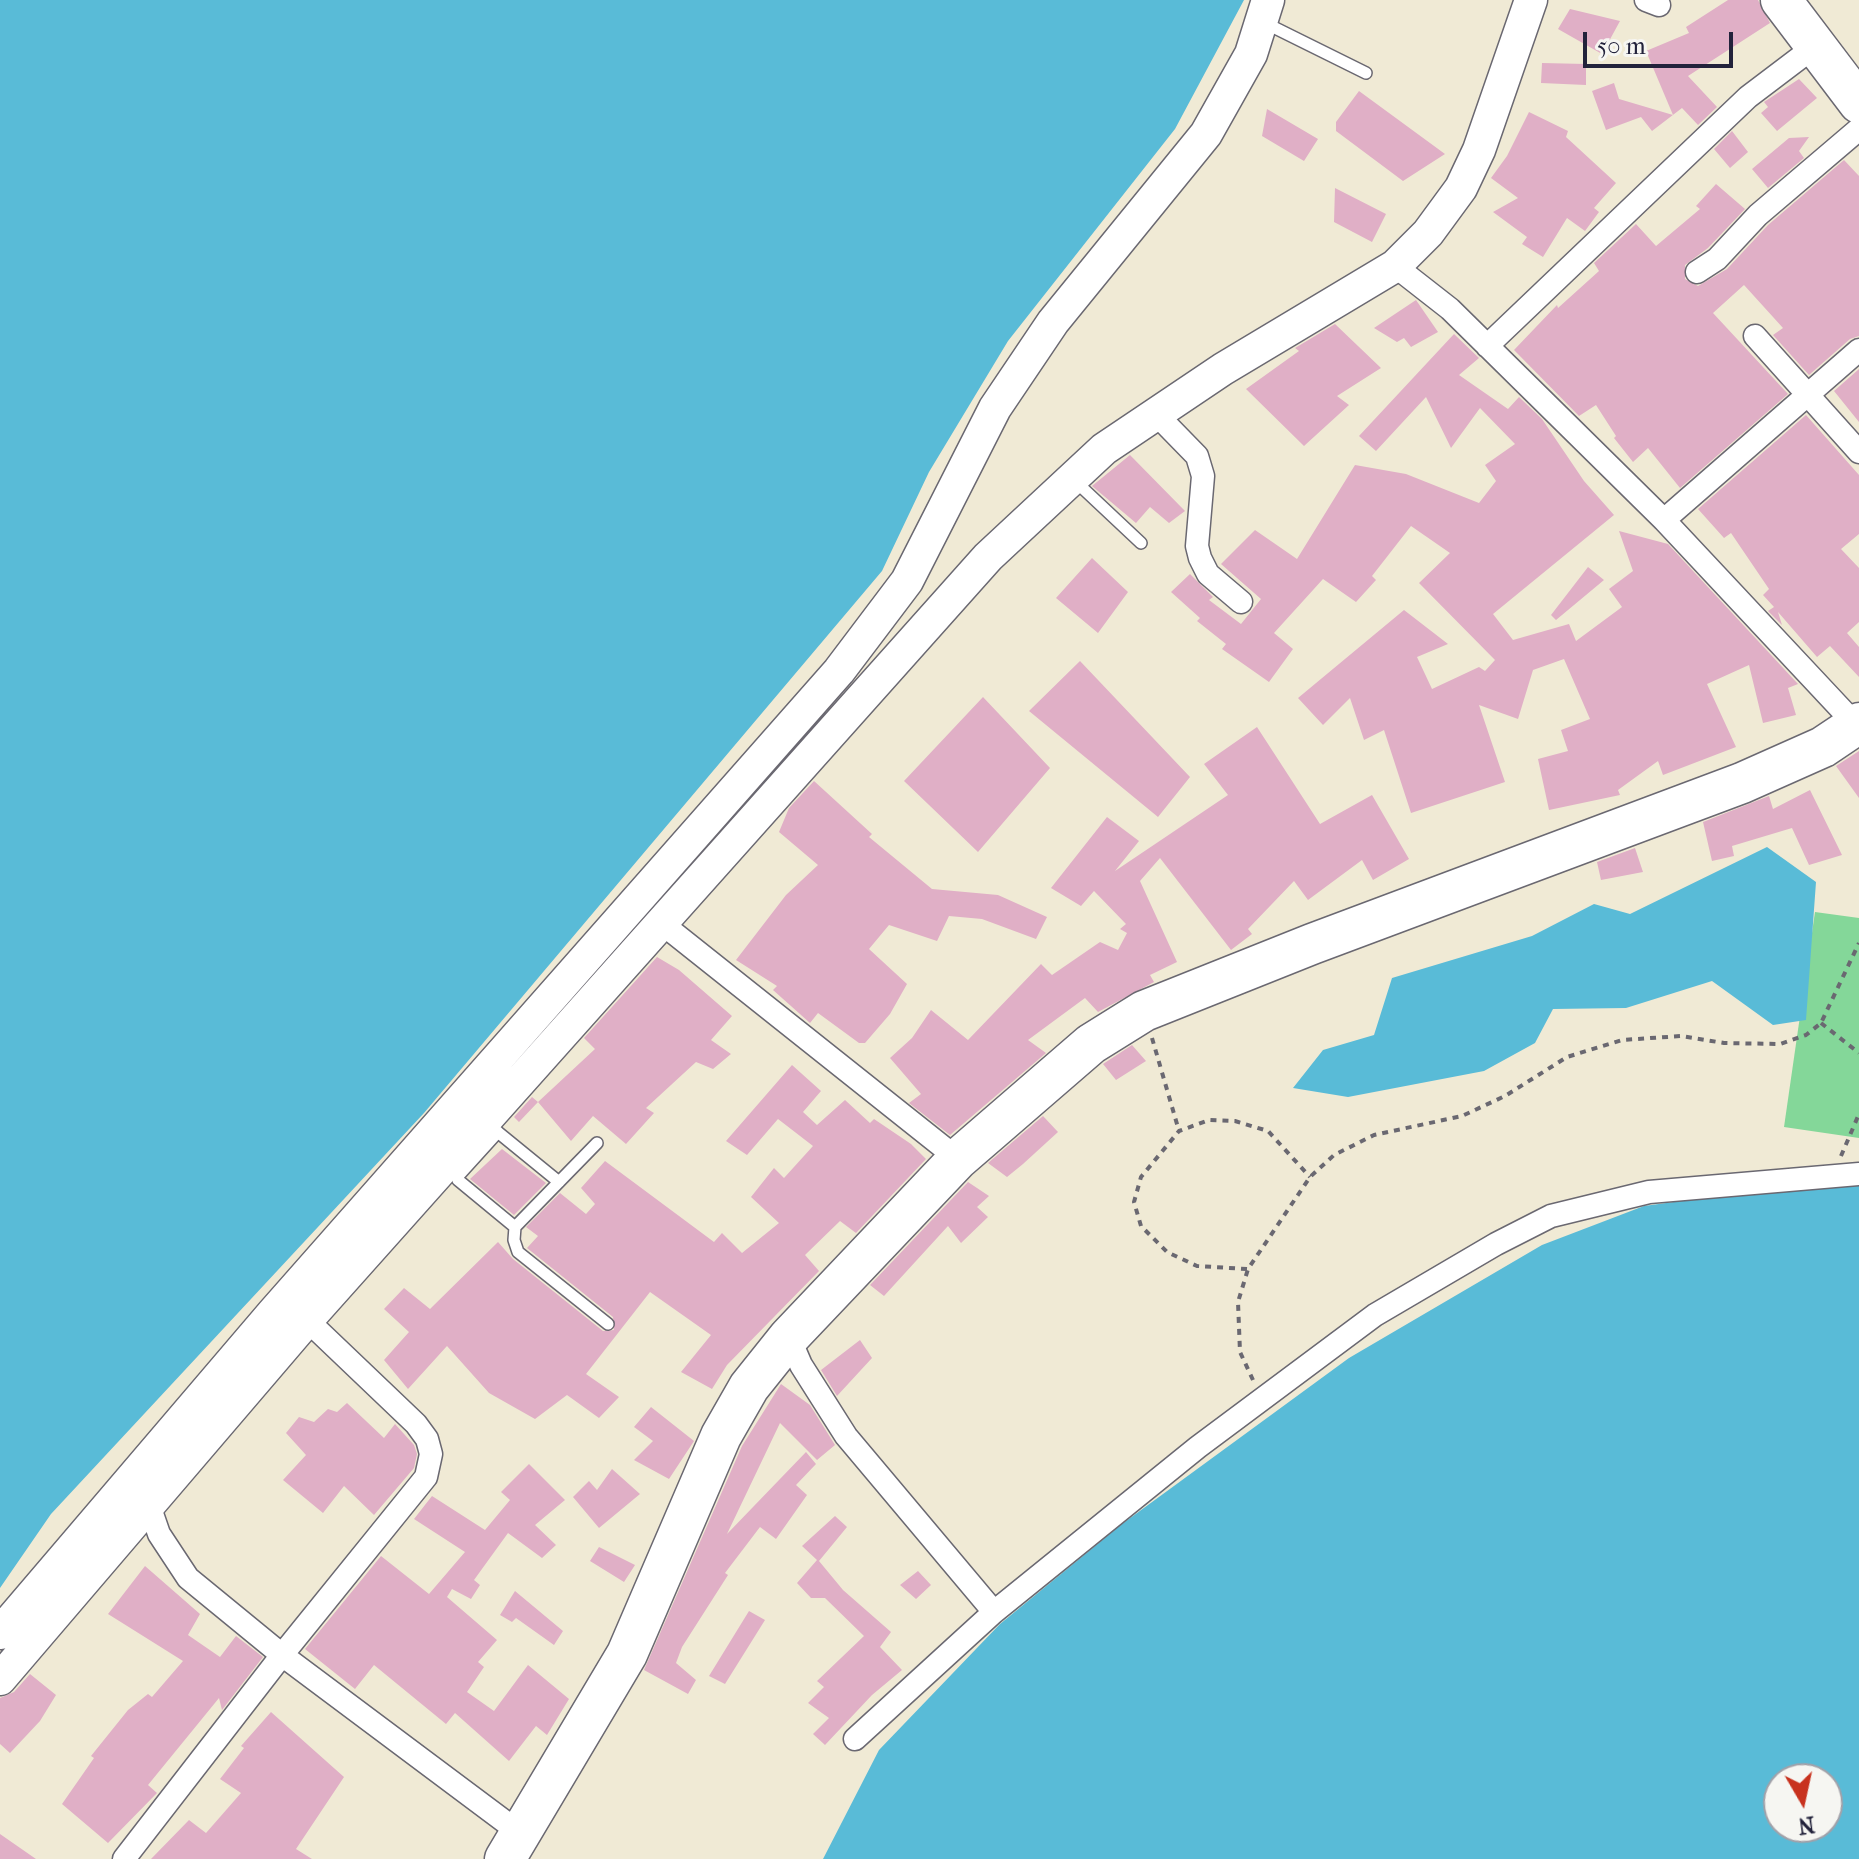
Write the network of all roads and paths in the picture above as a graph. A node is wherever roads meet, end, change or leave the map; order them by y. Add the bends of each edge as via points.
1 (1531, 0) edge
2 (1781, 0) edge
3 (1265, 10) edge
4 (1814, 47) junction
5 (1366, 73) dead end
6 (1859, 103) edge
7 (1859, 129) edge
8 (1395, 266) junction
9 (1697, 272) dead end
10 (1755, 336) dead end
11 (1487, 346) junction
12 (1859, 350) edge
13 (1809, 394) junction
14 (1156, 414) junction
15 (1859, 452) edge
16 (1071, 478) junction
17 (1664, 520) junction
18 (1141, 543) dead end
19 (907, 581) junction
20 (1241, 602) dead end
21 (941, 606) junction
22 (1857, 724) edge
23 (660, 922) junction
24 (1859, 943) edge
25 (1144, 1011) junction
26 (1821, 1023) junction
27 (1859, 1053) edge
28 (486, 1114) junction
29 (1859, 1114) edge
30 (1179, 1131) junction
31 (597, 1143) dead end
32 (958, 1159) junction
33 (456, 1166) junction
34 (1859, 1174) edge
35 (1834, 1175) junction
36 (1310, 1177) junction
37 (559, 1182) junction
38 (515, 1227) junction
39 (1248, 1269) junction
40 (307, 1320) junction
41 (608, 1324) dead end
42 (789, 1337) junction
43 (1262, 1399) junction
44 (148, 1502) junction
45 (994, 1612) junction
46 (0, 1633) edge
47 (282, 1655) junction
48 (0, 1679) edge
49 (855, 1739) dead end
50 (512, 1846) edge
51 (124, 1859) edge

1 - 8 street via 1461,188
2 - 4 highway
3 - 5 lane
3 - 19 street via 1251,54 1206,134 1053,322 995,408
4 - 6 highway
4 - 11 street via 1748,97
7 - 9 street
8 - 11 street
8 - 14 street
10 - 13 street
11 - 17 street
12 - 13 street
13 - 15 street
13 - 17 street
14 - 16 street
14 - 20 street via 1197,456 1203,476 1200,558 1208,574
16 - 18 lane
16 - 21 street
17 - 22 street
19 - 21 street via 930,590
19 - 28 street
21 - 23 street
22 - 25 highway via 1823,747 1742,783
23 - 28 street
23 - 32 street
24 - 26 path
25 - 30 path
25 - 32 highway via 1091,1044
26 - 27 path
26 - 36 path via 1780,1044 1681,1036 1622,1040 1567,1057 1462,1116 1374,1135 1334,1155
28 - 33 street
28 - 37 lane
28 - 46 street via 273,1313
29 - 35 path
30 - 36 path via 1209,1120 1268,1131
30 - 39 path via 1141,1177 1134,1202 1141,1226 1167,1252 1197,1266
31 - 37 lane
32 - 42 highway
33 - 38 lane via 462,1185
33 - 40 street
34 - 35 street
35 - 43 street via 1649,1192 1551,1216 1375,1315
36 - 39 path
37 - 38 lane
38 - 41 lane via 518,1252
39 - 43 path via 1238,1302 1240,1352
40 - 44 street
40 - 47 street via 416,1424 431,1454 426,1477
42 - 45 street via 846,1436
42 - 50 highway via 749,1387 721,1436 627,1654
43 - 45 street
44 - 47 street via 159,1534 188,1578
44 - 48 street
45 - 49 street
47 - 50 street
47 - 51 street

